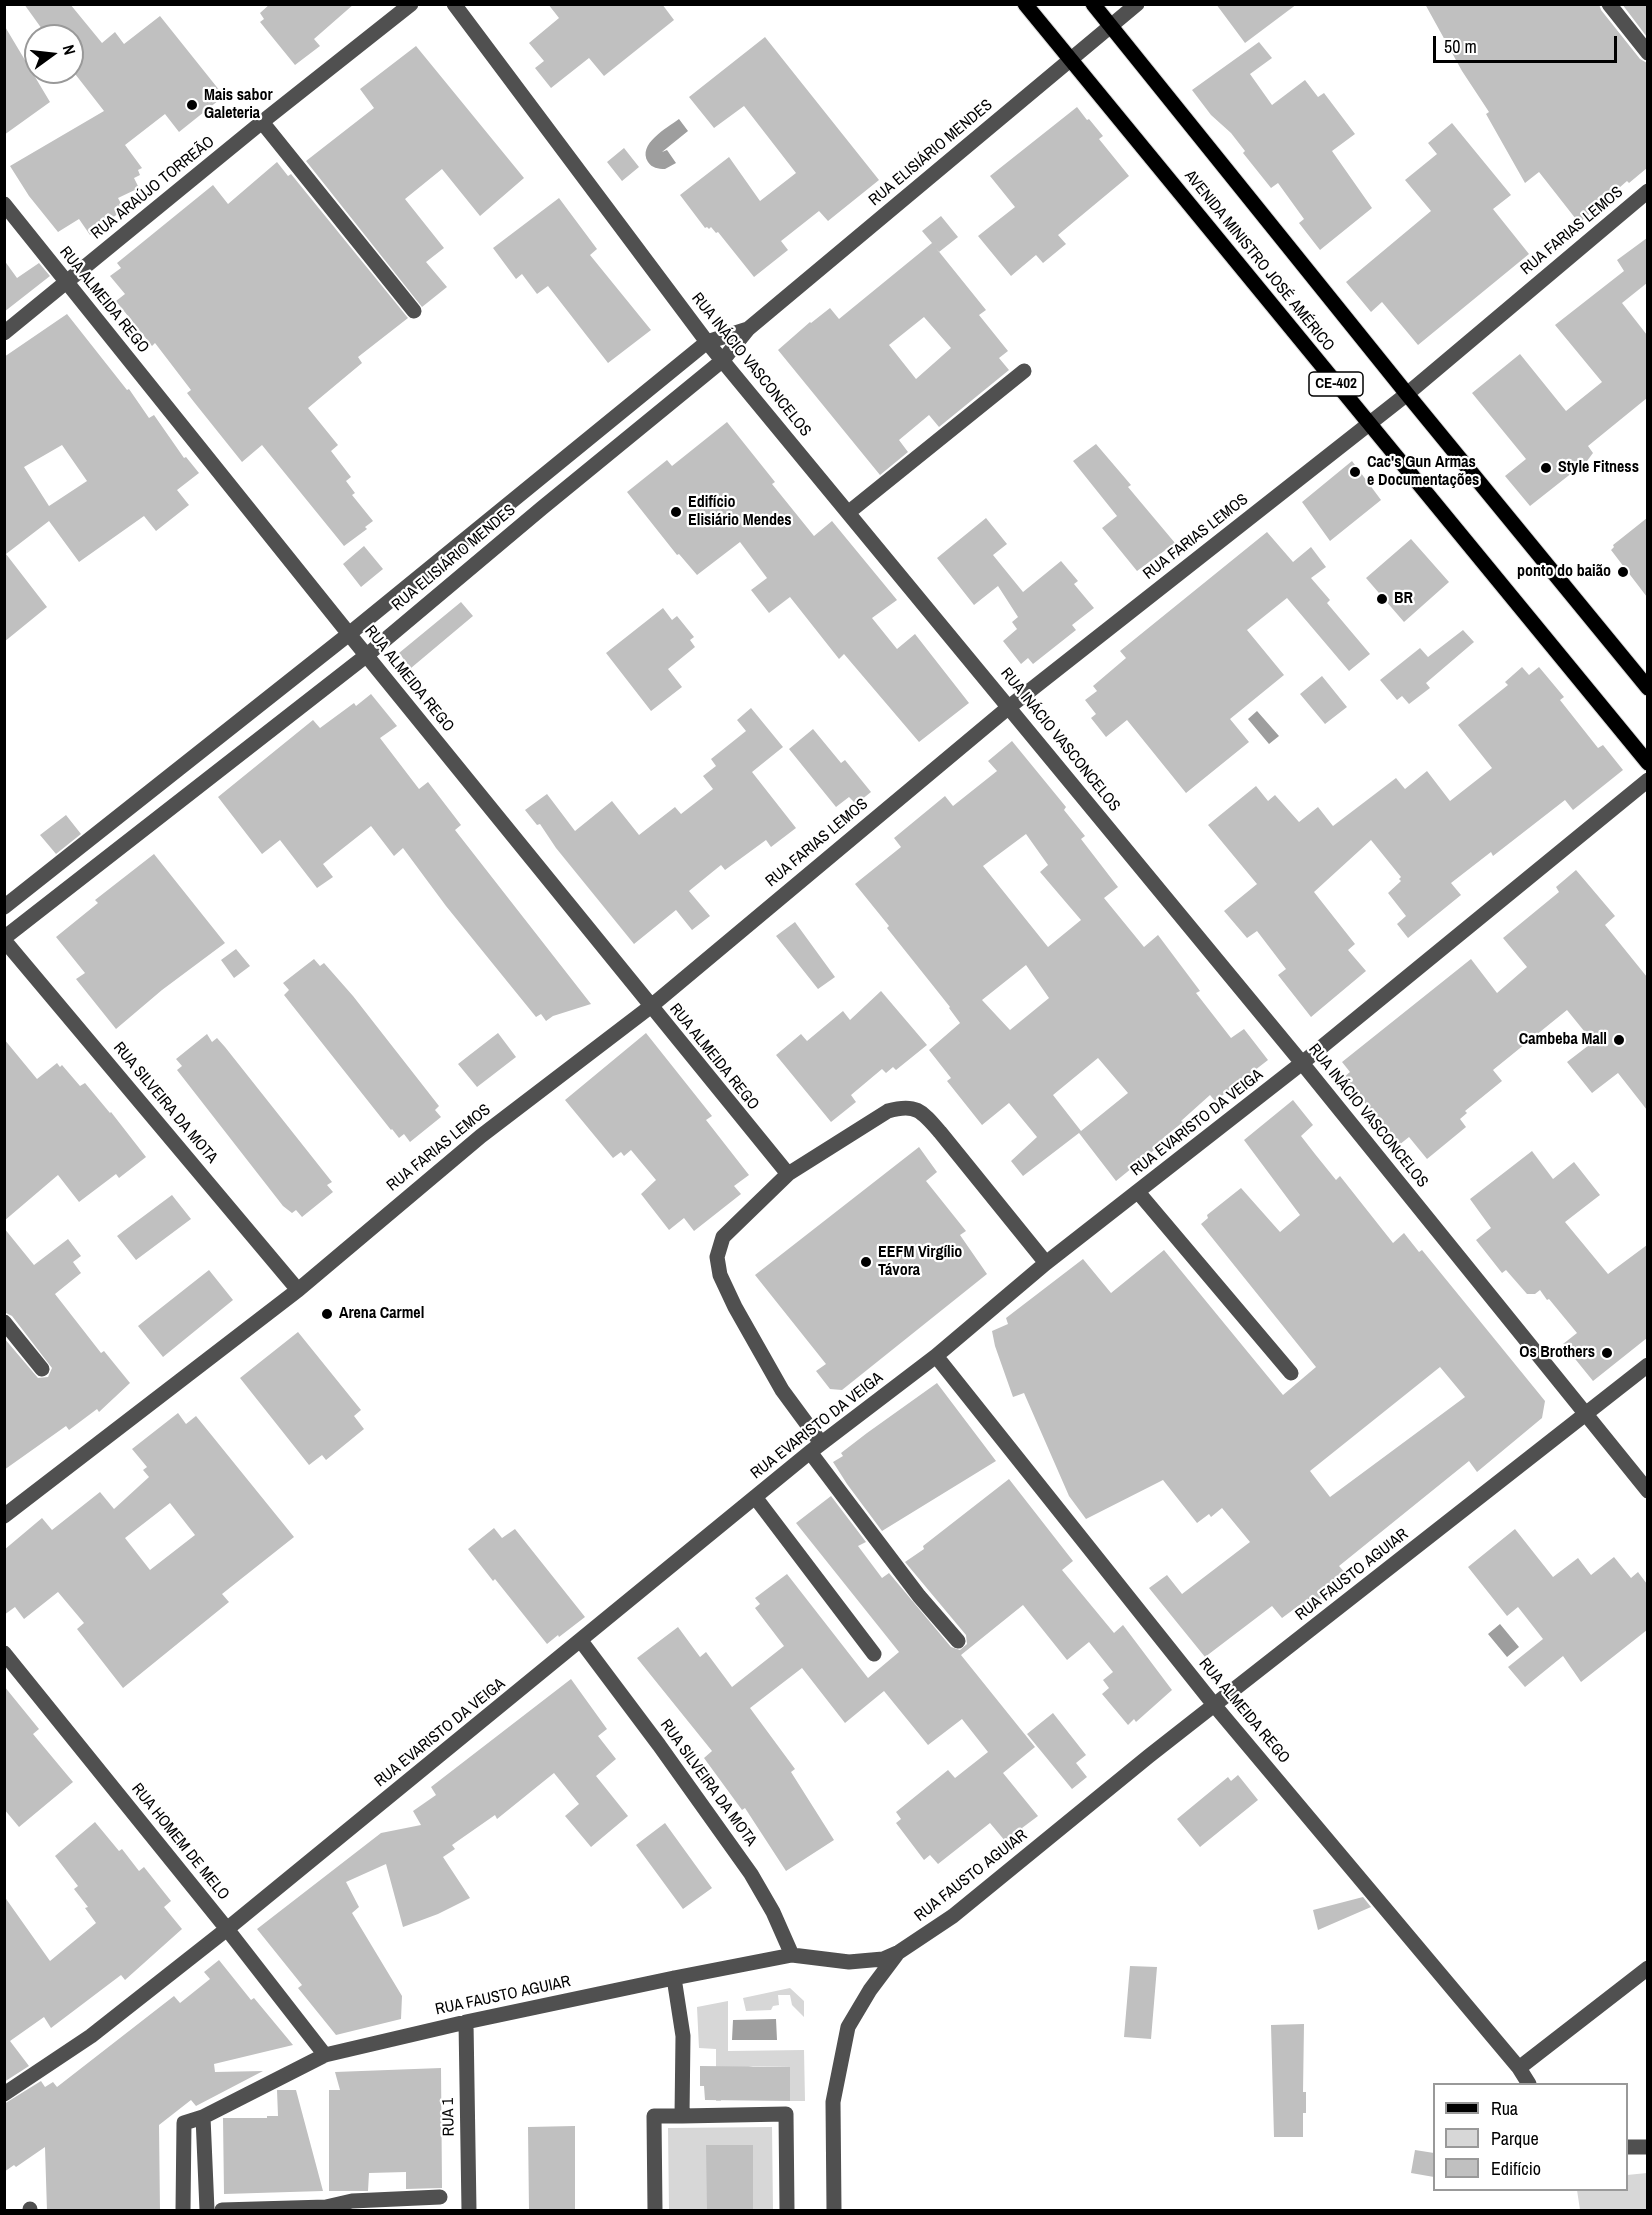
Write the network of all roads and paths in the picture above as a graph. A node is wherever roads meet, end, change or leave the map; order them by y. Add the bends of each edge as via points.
1 (411, 4) edge
2 (454, 4) edge
3 (1026, 4) edge
4 (1093, 4) edge
5 (1137, 4) edge
6 (1609, 4) edge
7 (1112, 26) junction
8 (1647, 53) edge
9 (1071, 60) junction
10 (261, 122) junction
11 (1647, 191) edge
12 (4, 204) edge
13 (67, 282) junction
14 (414, 311) dead end
15 (748, 329) junction
16 (4, 333) edge
17 (707, 342) junction
18 (723, 360) junction
19 (1024, 371) dead end
20 (1407, 394) junction
21 (1369, 424) junction
22 (511, 502) junction
23 (849, 512) junction
24 (527, 521) junction
25 (349, 634) junction
26 (367, 655) junction
27 (1647, 688) edge
28 (1009, 707) junction
29 (1647, 763) edge
30 (1647, 780) edge
31 (158, 786) junction
32 (174, 806) junction
33 (4, 908) edge
34 (4, 939) edge
35 (650, 1007) junction
36 (1302, 1063) junction
37 (788, 1174) junction
38 (1138, 1192) junction
39 (1046, 1263) junction
40 (298, 1290) junction
41 (4, 1322) edge
42 (936, 1356) junction
43 (1647, 1365) edge
44 (42, 1369) dead end
45 (1291, 1373) dead end
46 (1586, 1414) junction
47 (815, 1448) junction
48 (1647, 1491) edge
49 (755, 1497) junction
50 (4, 1516) edge
51 (581, 1641) junction
52 (957, 1641) dead end
53 (4, 1653) edge
54 (874, 1654) dead end
55 (1215, 1706) junction
56 (227, 1929) junction
57 (899, 1952) junction
58 (792, 1955) junction
59 (1647, 1968) edge
60 (674, 1978) junction
61 (466, 2022) junction
62 (325, 2055) junction
63 (1519, 2068) junction
64 (1528, 2083) edge
65 (4, 2094) edge
66 (202, 2116) junction
67 (682, 2116) junction
68 (1628, 2147) edge
69 (1647, 2147) edge
70 (440, 2197) dead end
71 (352, 2206) edge
72 (183, 2211) edge
73 (207, 2211) edge
74 (222, 2211) edge
75 (469, 2211) edge
76 (655, 2211) edge
77 (787, 2211) edge
78 (834, 2211) edge

1 - 10 street, RUA ARAÚJO TORREÃO
2 - 17 street, RUA INÁCIO VASCONCELOS
3 - 9 main road, AVENIDA MINISTRO JOSÉ AMÉRICO / CE-402
4 - 7 main road, AVENIDA MINISTRO JOSÉ AMÉRICO / CE-402
5 - 7 street, RUA ELISIÁRIO MENDES
6 - 8 street
7 - 9 street, RUA ELISIÁRIO MENDES
7 - 20 main road, AVENIDA MINISTRO JOSÉ AMÉRICO / CE-402
9 - 15 street, RUA ELISIÁRIO MENDES
9 - 21 main road, AVENIDA MINISTRO JOSÉ AMÉRICO / CE-402
10 - 13 street, RUA ARAÚJO TORREÃO
10 - 14 street
11 - 20 street, RUA FARIAS LEMOS
12 - 13 street, RUA ALMEIDA REGO
13 - 16 street, RUA ARAÚJO TORREÃO
13 - 25 street, RUA ALMEIDA REGO
15 - 17 street, RUA ELISIÁRIO MENDES
15 - 18 street, RUA ELISIÁRIO MENDES
17 - 18 street, RUA INÁCIO VASCONCELOS
17 - 22 street, RUA ELISIÁRIO MENDES
18 - 23 street, RUA INÁCIO VASCONCELOS
18 - 24 street, RUA ELISIÁRIO MENDES
19 - 23 street
20 - 21 street, RUA FARIAS LEMOS
20 - 27 main road, AVENIDA MINISTRO JOSÉ AMÉRICO / CE-402
21 - 28 street, RUA FARIAS LEMOS
21 - 29 main road, AVENIDA MINISTRO JOSÉ AMÉRICO / CE-402
22 - 24 street
22 - 25 street, RUA ELISIÁRIO MENDES
23 - 28 street, RUA INÁCIO VASCONCELOS
24 - 26 street, RUA ELISIÁRIO MENDES
25 - 26 street, RUA ALMEIDA REGO
25 - 31 street, RUA ELISIÁRIO MENDES
26 - 32 street, RUA ELISIÁRIO MENDES
26 - 35 street, RUA ALMEIDA REGO
28 - 35 street, RUA FARIAS LEMOS
28 - 36 street, RUA INÁCIO VASCONCELOS
30 - 36 street, RUA EVARISTO DA VEIGA
31 - 32 street
31 - 33 street, RUA ELISIÁRIO MENDES
32 - 34 street, RUA ELISIÁRIO MENDES
34 - 40 street, RUA SILVEIRA DA MOTA
35 - 37 street, RUA ALMEIDA REGO
35 - 40 street, RUA FARIAS LEMOS via 481,1136
36 - 38 street, RUA EVARISTO DA VEIGA
36 - 46 street, RUA INÁCIO VASCONCELOS
37 - 39 street via 888,1111 906,1106 915,1109 940,1132
37 - 47 street via 723,1238 717,1257 720,1275 745,1325
38 - 39 street, RUA EVARISTO DA VEIGA
38 - 45 street
39 - 42 street, RUA EVARISTO DA VEIGA
40 - 50 street, RUA FARIAS LEMOS
41 - 44 street
42 - 47 street, RUA EVARISTO DA VEIGA
42 - 55 street, RUA ALMEIDA REGO
43 - 46 street, RUA FAUSTO AGUIAR
46 - 48 street, RUA INÁCIO VASCONCELOS
46 - 55 street, RUA FAUSTO AGUIAR
47 - 49 street, RUA EVARISTO DA VEIGA
47 - 52 street via 919,1596
49 - 51 street, RUA EVARISTO DA VEIGA
49 - 54 street
51 - 56 street, RUA EVARISTO DA VEIGA
51 - 58 street, RUA SILVEIRA DA MOTA via 751,1874
53 - 56 street, RUA HOMEM DE MELO
55 - 57 street, RUA FAUSTO AGUIAR via 952,1916
55 - 63 street, RUA ALMEIDA REGO
56 - 62 street, RUA HOMEM DE MELO
56 - 65 street, RUA EVARISTO DA VEIGA via 91,2036
57 - 58 street, RUA FAUSTO AGUIAR via 883,1959 849,1962
57 - 78 street via 848,2027 833,2102
58 - 60 street, RUA FAUSTO AGUIAR
59 - 63 street
60 - 61 street, RUA FAUSTO AGUIAR
60 - 67 street via 683,2036
61 - 62 street, RUA FAUSTO AGUIAR
61 - 75 street, RUA 1
62 - 66 street, RUA FAUSTO AGUIAR
63 - 64 street, RUA ALMEIDA REGO
66 - 72 street, RUA FAUSTO AGUIAR via 184,2123
66 - 73 street
67 - 76 street via 654,2116
67 - 77 street via 786,2114
68 - 69 street
70 - 71 street
71 - 74 street

